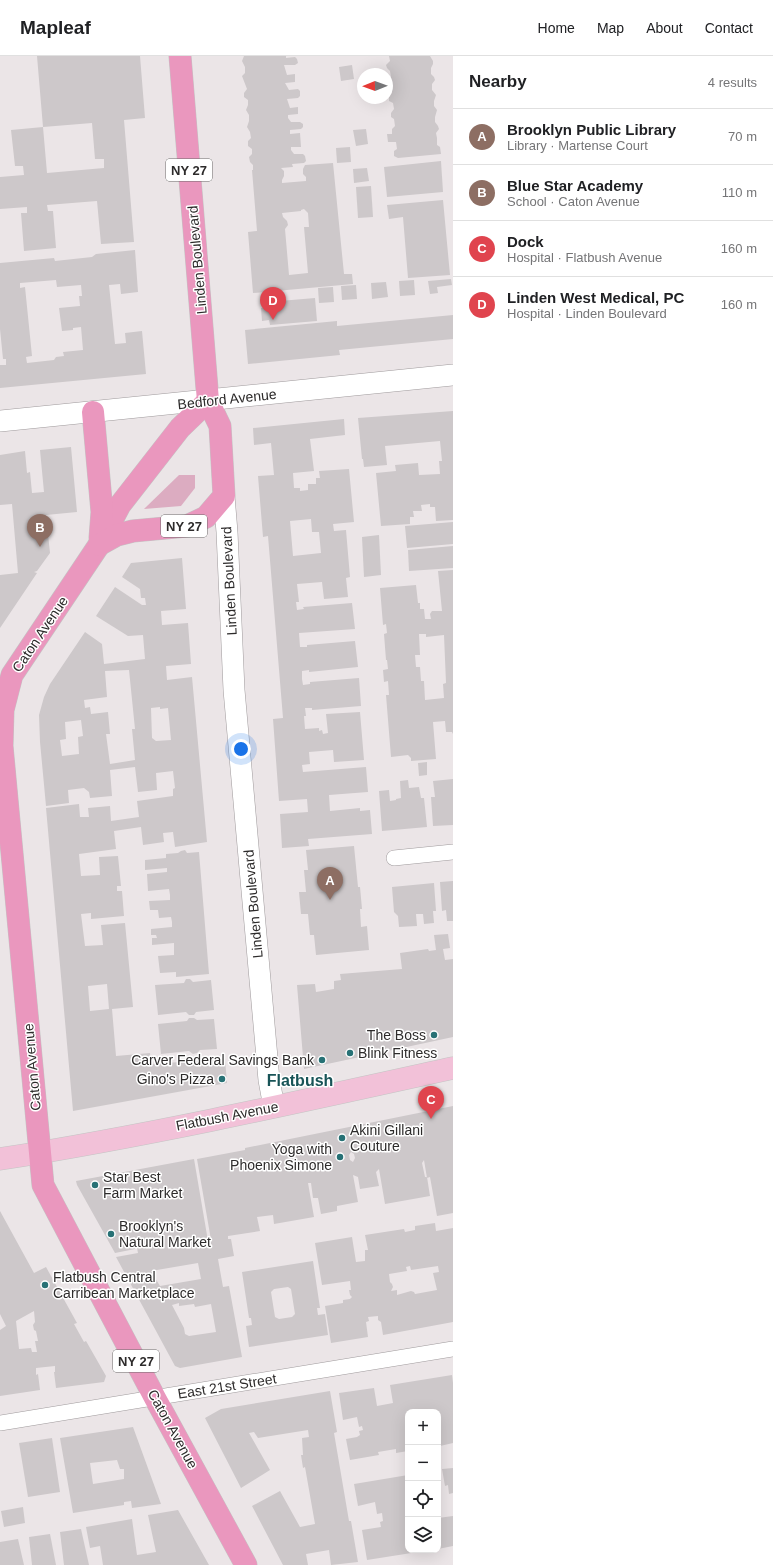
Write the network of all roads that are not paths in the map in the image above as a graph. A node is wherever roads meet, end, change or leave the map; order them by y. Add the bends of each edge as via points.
1 (180, 56) edge
2 (453, 375) edge
3 (208, 401) junction
4 (93, 412) junction
5 (0, 422) edge
6 (224, 496) junction
7 (99, 545) junction
8 (453, 852) edge
9 (394, 858) dead end
10 (453, 1068) edge
11 (274, 1107) junction
12 (40, 1153) junction
13 (0, 1159) edge
14 (453, 1349) edge
15 (155, 1398) junction
16 (0, 1423) edge
17 (246, 1565) edge

1 - 3 highway, Linden Boulevard / NY 27
2 - 3 main road, Bedford Avenue
3 - 4 main road, Bedford Avenue
3 - 6 highway, Linden Boulevard / NY 27 via 220,426
3 - 7 highway, Caton Avenue / NY 27 via 180,428 120,506
4 - 5 main road, Bedford Avenue
4 - 7 highway via 102,512
6 - 7 highway, Caton Avenue / NY 27 via 206,517 187,526 133,531 117,535
6 - 11 main road, Linden Boulevard via 234,690 269,1080
7 - 12 highway, Caton Avenue / NY 27 via 12,675 3,710 2,746
8 - 9 street
10 - 11 main road, Flatbush Avenue
11 - 12 main road, Flatbush Avenue
12 - 13 main road, Flatbush Avenue
12 - 15 highway, Caton Avenue / NY 27 via 42,1185
14 - 15 street, East 21st Street
15 - 16 street, East 21st Street
15 - 17 highway, Caton Avenue / NY 27

